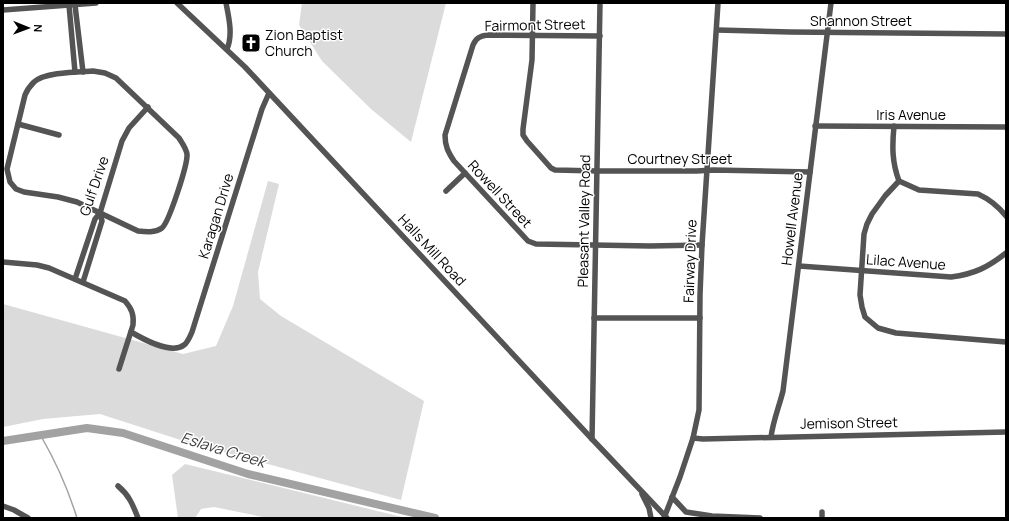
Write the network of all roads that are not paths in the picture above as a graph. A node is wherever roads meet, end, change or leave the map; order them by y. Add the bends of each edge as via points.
1 (96, 3) edge
2 (177, 3) edge
3 (226, 3) edge
4 (533, 3) edge
5 (600, 3) edge
6 (718, 3) edge
7 (830, 3) edge
8 (72, 5) junction
9 (3, 10) edge
10 (716, 30) junction
11 (827, 32) junction
12 (1006, 34) edge
13 (532, 35) junction
14 (600, 36) junction
15 (227, 49) junction
16 (466, 66) joint
17 (75, 72) junction
18 (82, 72) junction
19 (269, 92) junction
20 (148, 108) junction
21 (18, 124) junction
22 (815, 126) junction
23 (894, 126) junction
24 (1006, 127) edge
25 (59, 135) dead end
26 (597, 171) junction
27 (706, 171) junction
28 (810, 172) junction
29 (464, 173) junction
30 (899, 181) junction
31 (446, 191) dead end
32 (100, 213) junction
33 (1006, 216) edge
34 (87, 243) junction
35 (596, 245) junction
36 (702, 245) junction
37 (94, 246) junction
38 (1006, 253) edge
39 (3, 262) edge
40 (798, 266) junction
41 (862, 270) junction
42 (75, 279) junction
43 (83, 282) junction
44 (594, 318) junction
45 (700, 318) junction
46 (131, 332) junction
47 (1006, 342) edge
48 (119, 369) dead end
49 (1006, 432) edge
50 (771, 437) junction
51 (693, 438) junction
52 (592, 439) junction
53 (118, 486) dead end
54 (640, 490) junction
55 (672, 498) junction
56 (3, 506) edge
57 (665, 517) edge
58 (28, 518) edge
59 (138, 518) edge
60 (651, 518) edge
61 (760, 518) edge

1 - 8 street
2 - 15 street, Halls Mill Road
3 - 15 street via 230,32
4 - 13 street, Courtney Street
5 - 14 street, Pleasant Valley Road
6 - 10 street, Fairway Drive
7 - 11 street, Howell Avenue
8 - 9 street
8 - 17 street
8 - 18 street
10 - 11 street, Shannon Street
10 - 27 street, Fairway Drive
11 - 12 street, Shannon Street
11 - 22 street, Howell Avenue
13 - 14 street, Fairmont Street
13 - 16 street, Fairmont Street via 480,36 473,45
13 - 26 street, Courtney Street via 532,60 523,135 551,168
14 - 26 street, Pleasant Valley Road
15 - 19 street, Halls Mill Road
16 - 29 street, Rowell Street via 445,135 448,152
17 - 18 street
17 - 21 street via 37,79 25,95
18 - 20 street via 111,75
19 - 46 street, Karagan Drive via 188,340 184,345 169,348
19 - 52 street, Halls Mill Road
20 - 32 street, Gulf Drive via 129,128 122,141
20 - 32 street via 179,138 187,153 173,207 166,223 162,228 148,232 138,231
21 - 25 street
21 - 32 street via 7,169 12,185 24,192 77,202
22 - 23 street, Iris Avenue
22 - 28 street, Howell Avenue
23 - 24 street, Iris Avenue
23 - 30 street via 892,149 894,168
26 - 27 street, Courtney Street
26 - 35 street, Pleasant Valley Road
27 - 28 street, Courtney Street
27 - 36 street, Fairway Drive
28 - 40 street, Howell Avenue
29 - 31 street
29 - 35 street, Rowell Street via 528,240 536,244
30 - 33 street via 919,190 978,194 995,204
30 - 41 street via 885,196 867,224
32 - 34 street, Gulf Drive via 95,219
32 - 37 street via 102,221
34 - 37 street
34 - 42 street, Gulf Drive
35 - 36 street, Rowell Street
35 - 44 street, Pleasant Valley Road
36 - 45 street, Fairway Drive
37 - 43 street
38 - 41 street, Lilac Avenue via 990,265 961,276
39 - 42 street via 37,265
40 - 41 street, Lilac Avenue
40 - 50 street, Howell Avenue via 783,391 772,425
41 - 47 street via 862,306 866,316 878,328 896,333
42 - 43 street
43 - 46 street via 125,301 134,318
44 - 45 street
44 - 52 street, Pleasant Valley Road
45 - 51 street, Fairway Drive via 699,410
46 - 48 street
49 - 50 street, Jemison Street
50 - 51 street, Jemison Street
51 - 55 street, Fairway Drive
52 - 54 street, Halls Mill Road
53 - 59 street via 130,499
54 - 57 street, Halls Mill Road
54 - 60 street
55 - 57 street, Fairway Drive
55 - 61 street via 686,512
56 - 58 street

